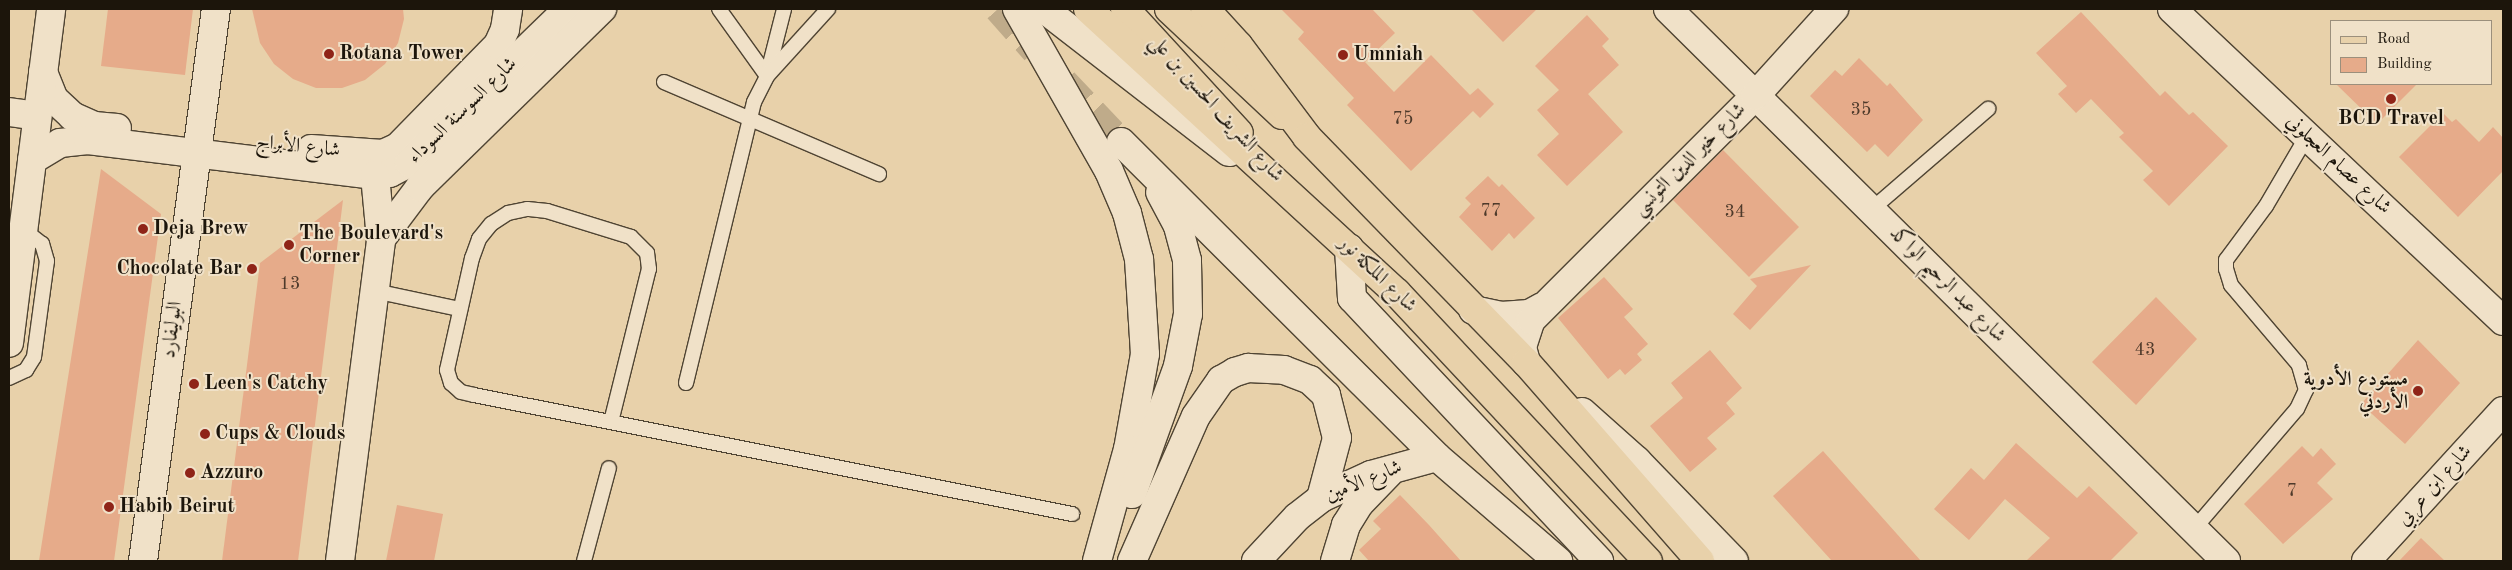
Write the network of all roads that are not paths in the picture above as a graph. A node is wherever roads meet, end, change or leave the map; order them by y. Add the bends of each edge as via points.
1 (51, 9) edge
2 (216, 9) edge
3 (508, 9) edge
4 (568, 9) edge
5 (602, 9) edge
6 (719, 9) edge
7 (784, 9) edge
8 (828, 9) edge
9 (1017, 9) edge
10 (1044, 9) edge
11 (1088, 9) edge
12 (1126, 9) edge
13 (1169, 9) edge
14 (1204, 9) edge
15 (1668, 9) edge
16 (1834, 9) edge
17 (2172, 9) edge
18 (43, 72) junction
19 (767, 76) junction
20 (664, 82) dead end
21 (1755, 96) junction
22 (1988, 109) dead end
23 (9, 112) edge
24 (37, 116) junction
25 (748, 118) junction
26 (2307, 136) junction
27 (1308, 137) junction
28 (198, 144) junction
29 (32, 160) junction
30 (879, 174) dead end
31 (375, 175) junction
32 (1871, 210) junction
33 (1311, 212) junction
34 (23, 229) junction
35 (381, 239) junction
36 (1349, 248) junction
37 (375, 291) junction
38 (1542, 307) junction
39 (460, 309) junction
40 (1473, 310) junction
41 (2503, 321) edge
42 (9, 343) edge
43 (1526, 362) junction
44 (9, 378) edge
45 (686, 383) dead end
46 (2503, 411) edge
47 (611, 422) junction
48 (1437, 457) junction
49 (1397, 467) junction
50 (609, 468) dead end
51 (1321, 498) junction
52 (1072, 514) dead end
53 (2194, 529) junction
54 (143, 561) edge
55 (340, 561) edge
56 (584, 561) edge
57 (1097, 561) edge
58 (1108, 561) edge
59 (1132, 561) edge
60 (1256, 561) edge
61 (1335, 561) edge
62 (1558, 561) edge
63 (1598, 561) edge
64 (1648, 561) edge
65 (1700, 561) edge
66 (1734, 561) edge
67 (2226, 561) edge
68 (2366, 561) edge

1 - 18 street
2 - 28 street, البوليفارد
3 - 28 street, شارع الأبراج via 498,45 398,148 383,154
4 - 31 street, شارع السوسنة السوداء via 410,163 397,171
5 - 35 street, شارع السوسنة السوداء via 420,187
6 - 19 lane
7 - 19 lane
8 - 19 lane
9 - 57 street via 1109,171 1127,213 1139,259 1145,354 1128,449
10 - 33 street via 1113,66
11 - 33 main road, شارع الملكة نور
12 - 33 main road, شارع الشريف الحسين بن علي
13 - 27 main road, شارع الشريف الحسين بن علي
14 - 27 main road via 1238,45
15 - 21 street, شارع عبد الرحيم الواكد
16 - 21 street, شارع خير الدين التونسي
17 - 26 street, شارع عصام العجلوني
18 - 24 street
18 - 28 street, شارع الأبراج via 54,98 82,122
19 - 25 lane
20 - 25 lane
21 - 32 street, شارع عبد الرحيم الواكد
21 - 38 street, شارع خير الدين التونسي
22 - 32 lane
23 - 24 street
24 - 29 street
25 - 30 lane
25 - 45 lane
26 - 41 street, شارع عصام العجلوني
26 - 53 lane via 2266,206 2226,260 2230,285 2299,365 2306,390 2297,409
27 - 40 main road
28 - 29 street, شارع الأبراج via 75,140 60,143
28 - 31 street, شارع الأبراج
28 - 54 street, البوليفارد
29 - 34 street
31 - 35 street
32 - 53 street, شارع عبد الرحيم الواكد
33 - 36 main road, شارع الملكة نور
34 - 42 street
34 - 44 lane via 42,244 47,261 34,356 26,370
35 - 37 street
36 - 63 street via 1352,298
36 - 64 main road, شارع الملكة نور via 1475,373
37 - 39 lane
37 - 55 street
38 - 40 street via 1529,314 1501,316
38 - 43 street, شارع خير الدين التونسي via 1530,320 1522,347
39 - 47 lane via 447,370 451,383 461,392
39 - 47 lane via 479,239 491,224 508,213 528,209 547,211 638,241 647,254 649,269
40 - 43 main road
43 - 65 main road
43 - 66 street via 1637,461
46 - 68 street, شارع ابن عربي
47 - 52 lane
48 - 49 street, شارع الأمين
48 - 58 street via 1120,142 1159,191 1178,226 1187,260 1189,297 1186,336 1178,366
48 - 62 street
49 - 51 street, شارع الأمين
49 - 61 street via 1360,503 1346,525
50 - 56 lane
51 - 59 street via 1338,438 1326,395 1310,380 1284,370 1248,368 1234,372 1221,380 1196,416
51 - 60 street, شارع الأمين via 1297,517
53 - 67 street, شارع عبد الرحيم الواكد

